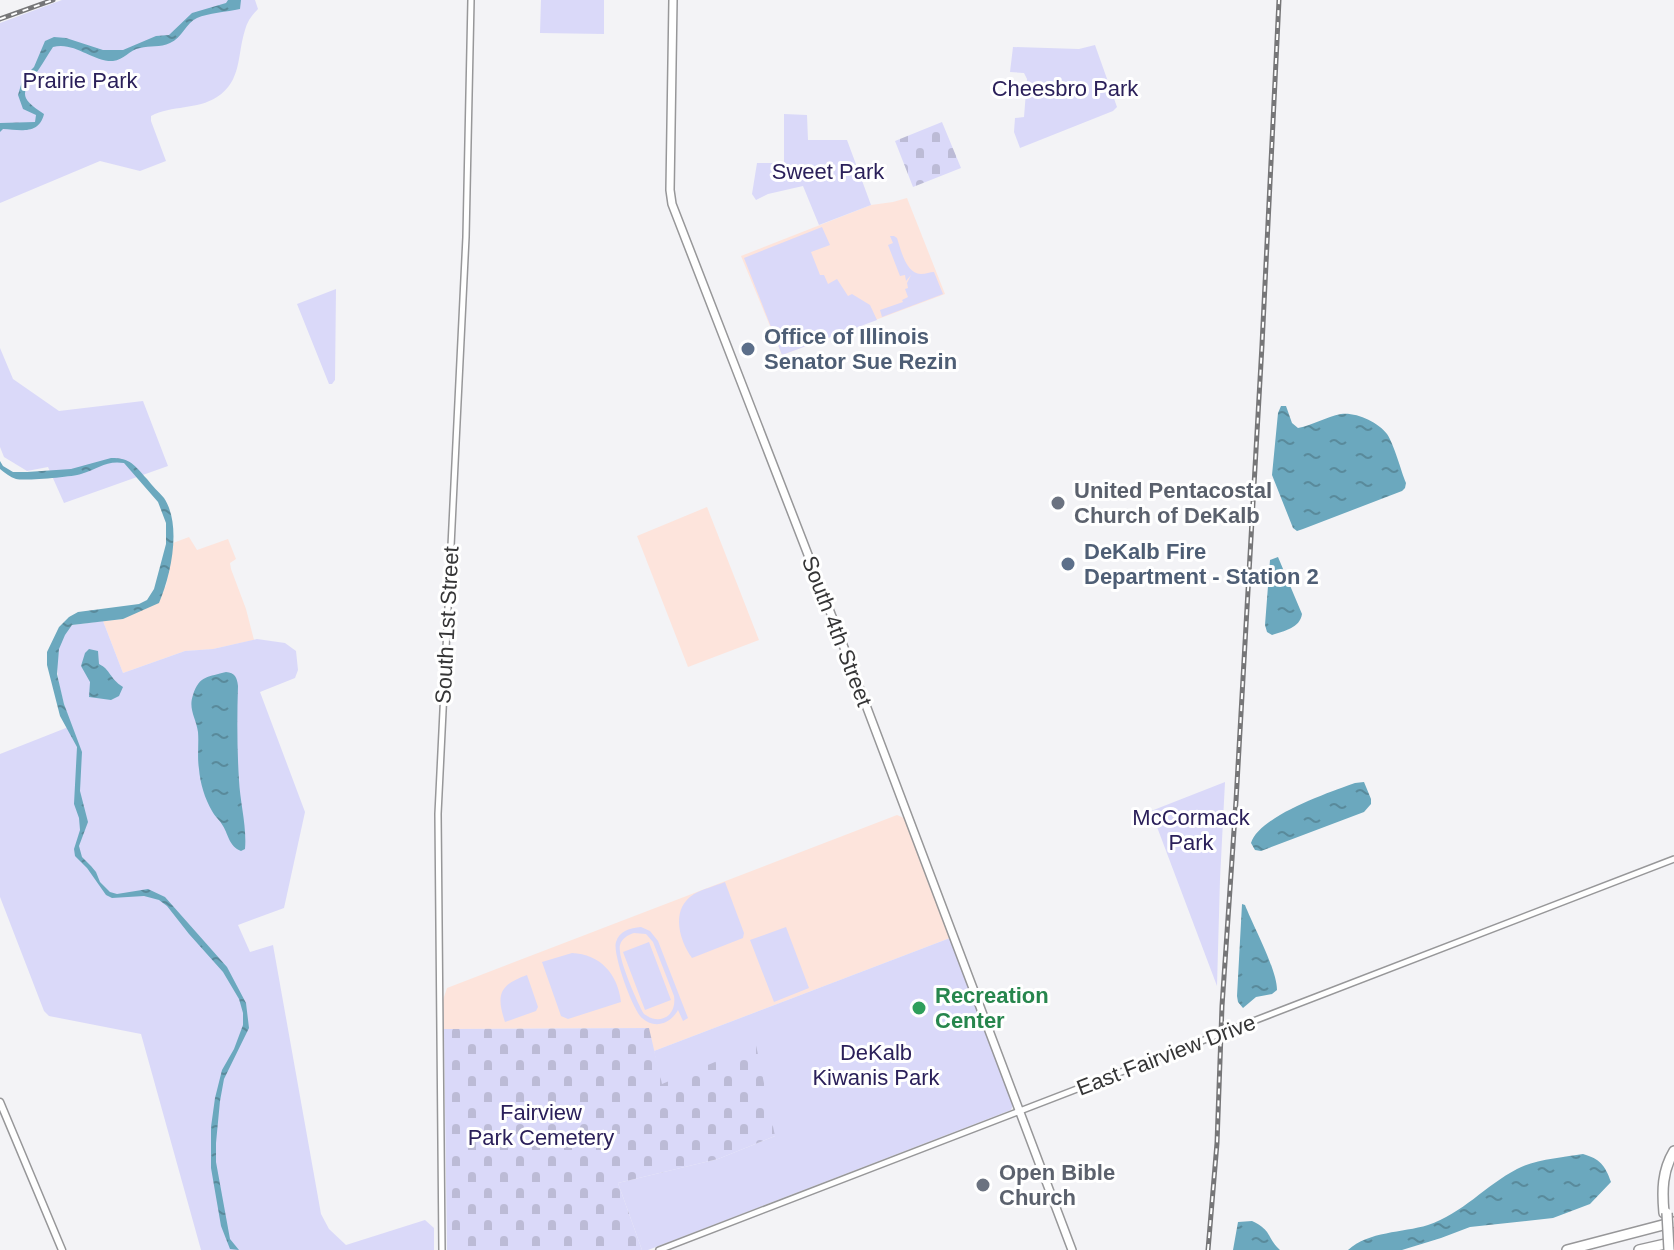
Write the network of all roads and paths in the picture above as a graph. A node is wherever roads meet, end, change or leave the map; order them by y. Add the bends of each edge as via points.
1 (471, 0) edge
2 (673, 0) edge
3 (1674, 859) edge
4 (0, 1102) edge
5 (1019, 1111) junction
6 (1674, 1151) edge
7 (1674, 1158) edge
8 (1666, 1213) junction
9 (1674, 1224) edge
10 (1674, 1242) edge
11 (62, 1250) edge
12 (442, 1250) edge
13 (659, 1250) edge
14 (1072, 1250) edge
15 (1567, 1250) edge
16 (1573, 1250) edge
17 (1639, 1250) edge
18 (1668, 1250) edge

1 - 12 street, South 1st Street via 466,237 438,814
2 - 5 main road, South 4th Street via 672,204
3 - 5 street, East Fairview Drive
4 - 11 main road
5 - 13 street, East Fairview Drive
5 - 14 main road, South 4th Street
6 - 8 highway via 1664,1175
7 - 8 highway
8 - 18 highway, bridge
9 - 15 highway
9 - 16 highway
10 - 17 highway

